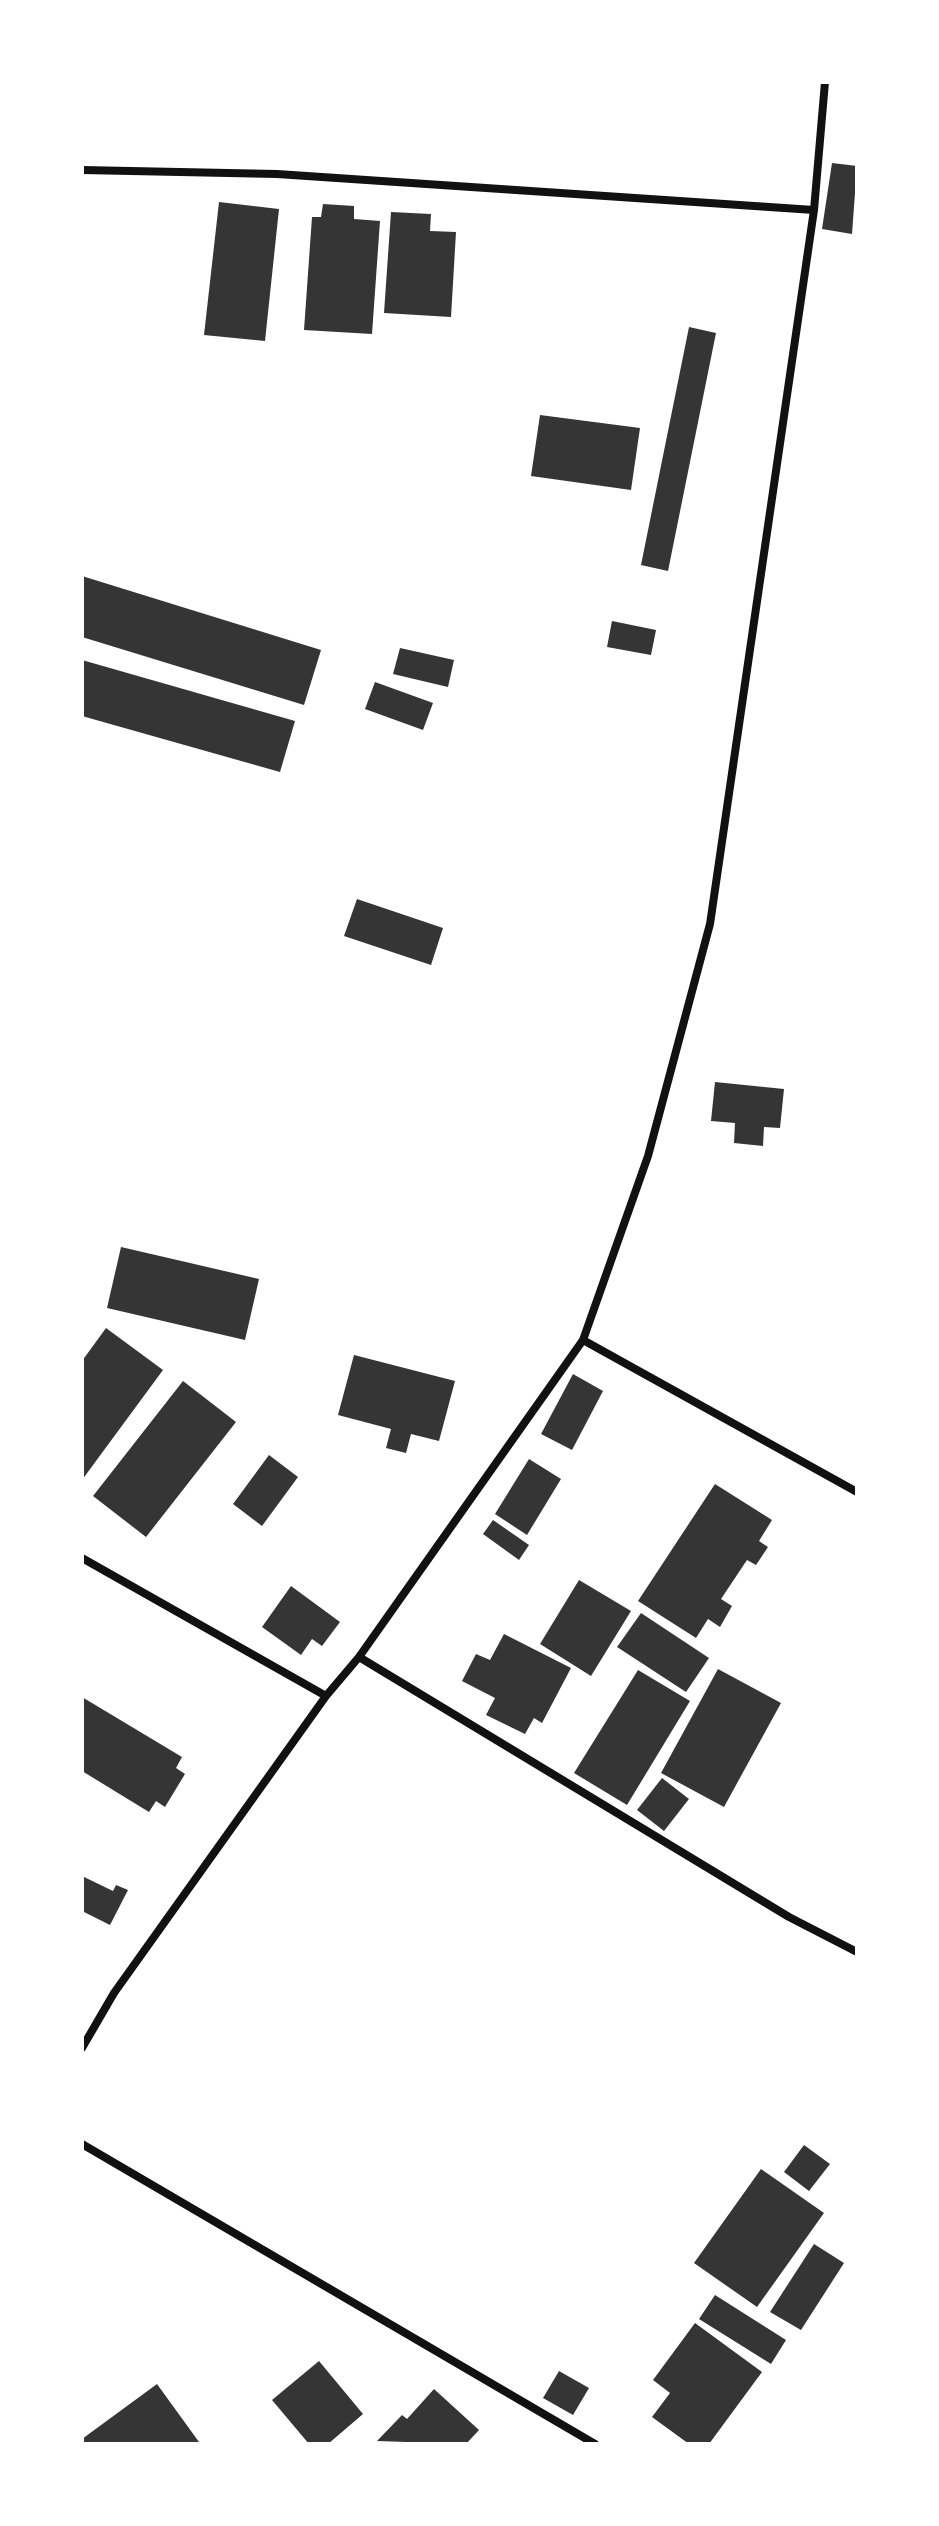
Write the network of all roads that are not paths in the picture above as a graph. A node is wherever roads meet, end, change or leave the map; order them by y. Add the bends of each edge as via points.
1 (825, 82) edge
2 (82, 170) edge
3 (814, 210) junction
4 (583, 1340) junction
5 (857, 1492) edge
6 (82, 1558) edge
7 (359, 1657) junction
8 (326, 1696) junction
9 (857, 1952) edge
10 (82, 2048) edge
11 (82, 2144) edge
12 (595, 2444) edge

1 - 3 street
2 - 3 street via 277,174
3 - 4 street via 710,924 648,1156
4 - 5 street
4 - 7 street
6 - 8 street
7 - 8 street
7 - 9 street via 789,1917
8 - 10 street via 114,1993
11 - 12 street

